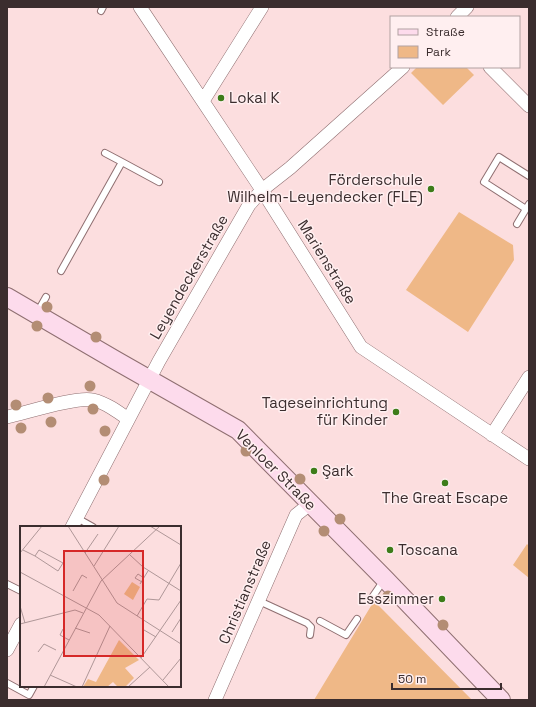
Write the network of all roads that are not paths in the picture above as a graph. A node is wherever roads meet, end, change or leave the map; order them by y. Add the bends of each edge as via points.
1 (262, 7) edge
2 (467, 7) edge
3 (143, 9) edge
4 (458, 16) edge
5 (402, 68) edge
6 (491, 68) edge
7 (203, 101) junction
8 (529, 106) edge
9 (105, 154) dead end
10 (122, 162) junction
11 (529, 176) edge
12 (159, 182) dead end
13 (262, 190) junction
14 (528, 206) edge
15 (517, 224) dead end
16 (61, 271) dead end
17 (7, 297) edge
18 (46, 297) dead end
19 (36, 314) junction
20 (529, 377) edge
21 (150, 379) junction
22 (7, 417) edge
23 (128, 419) junction
24 (492, 436) junction
25 (529, 459) edge
26 (310, 503) junction
27 (74, 522) edge
28 (88, 526) edge
29 (385, 579) junction
30 (7, 584) edge
31 (20, 591) edge
32 (371, 599) dead end
33 (259, 601) junction
34 (357, 619) dead end
35 (320, 621) dead end
36 (20, 626) edge
37 (310, 635) dead end
38 (7, 650) edge
39 (7, 683) edge
40 (34, 687) edge
41 (28, 698) edge
42 (215, 700) edge
43 (501, 700) edge

1 - 7 street
2 - 4 street
3 - 7 street, Marienstraße
5 - 13 street, Leyendeckerstraße
6 - 8 street
7 - 13 street, Marienstraße
9 - 10 lane
10 - 12 lane
10 - 16 lane
11 - 14 lane via 499,157 484,182
13 - 21 street, Leyendeckerstraße via 249,205
13 - 24 street, Marienstraße via 362,347
14 - 15 lane
17 - 19 main road, Venloer Straße
18 - 19 lane
19 - 21 main road, Venloer Straße
20 - 24 street
21 - 23 street, Leyendeckerstraße
21 - 26 main road, Venloer Straße via 238,430
22 - 23 street via 91,399 104,403
23 - 27 street, Leyendeckerstraße
24 - 25 street, Marienstraße
26 - 29 main road, Venloer Straße
26 - 33 street, Christianstraße via 296,515
27 - 28 lane
29 - 32 lane
29 - 43 main road, Venloer Straße
30 - 31 lane
33 - 37 lane via 307,623 311,627
33 - 42 street, Christianstraße
34 - 35 lane via 346,635
36 - 38 street
39 - 41 lane
40 - 41 lane

